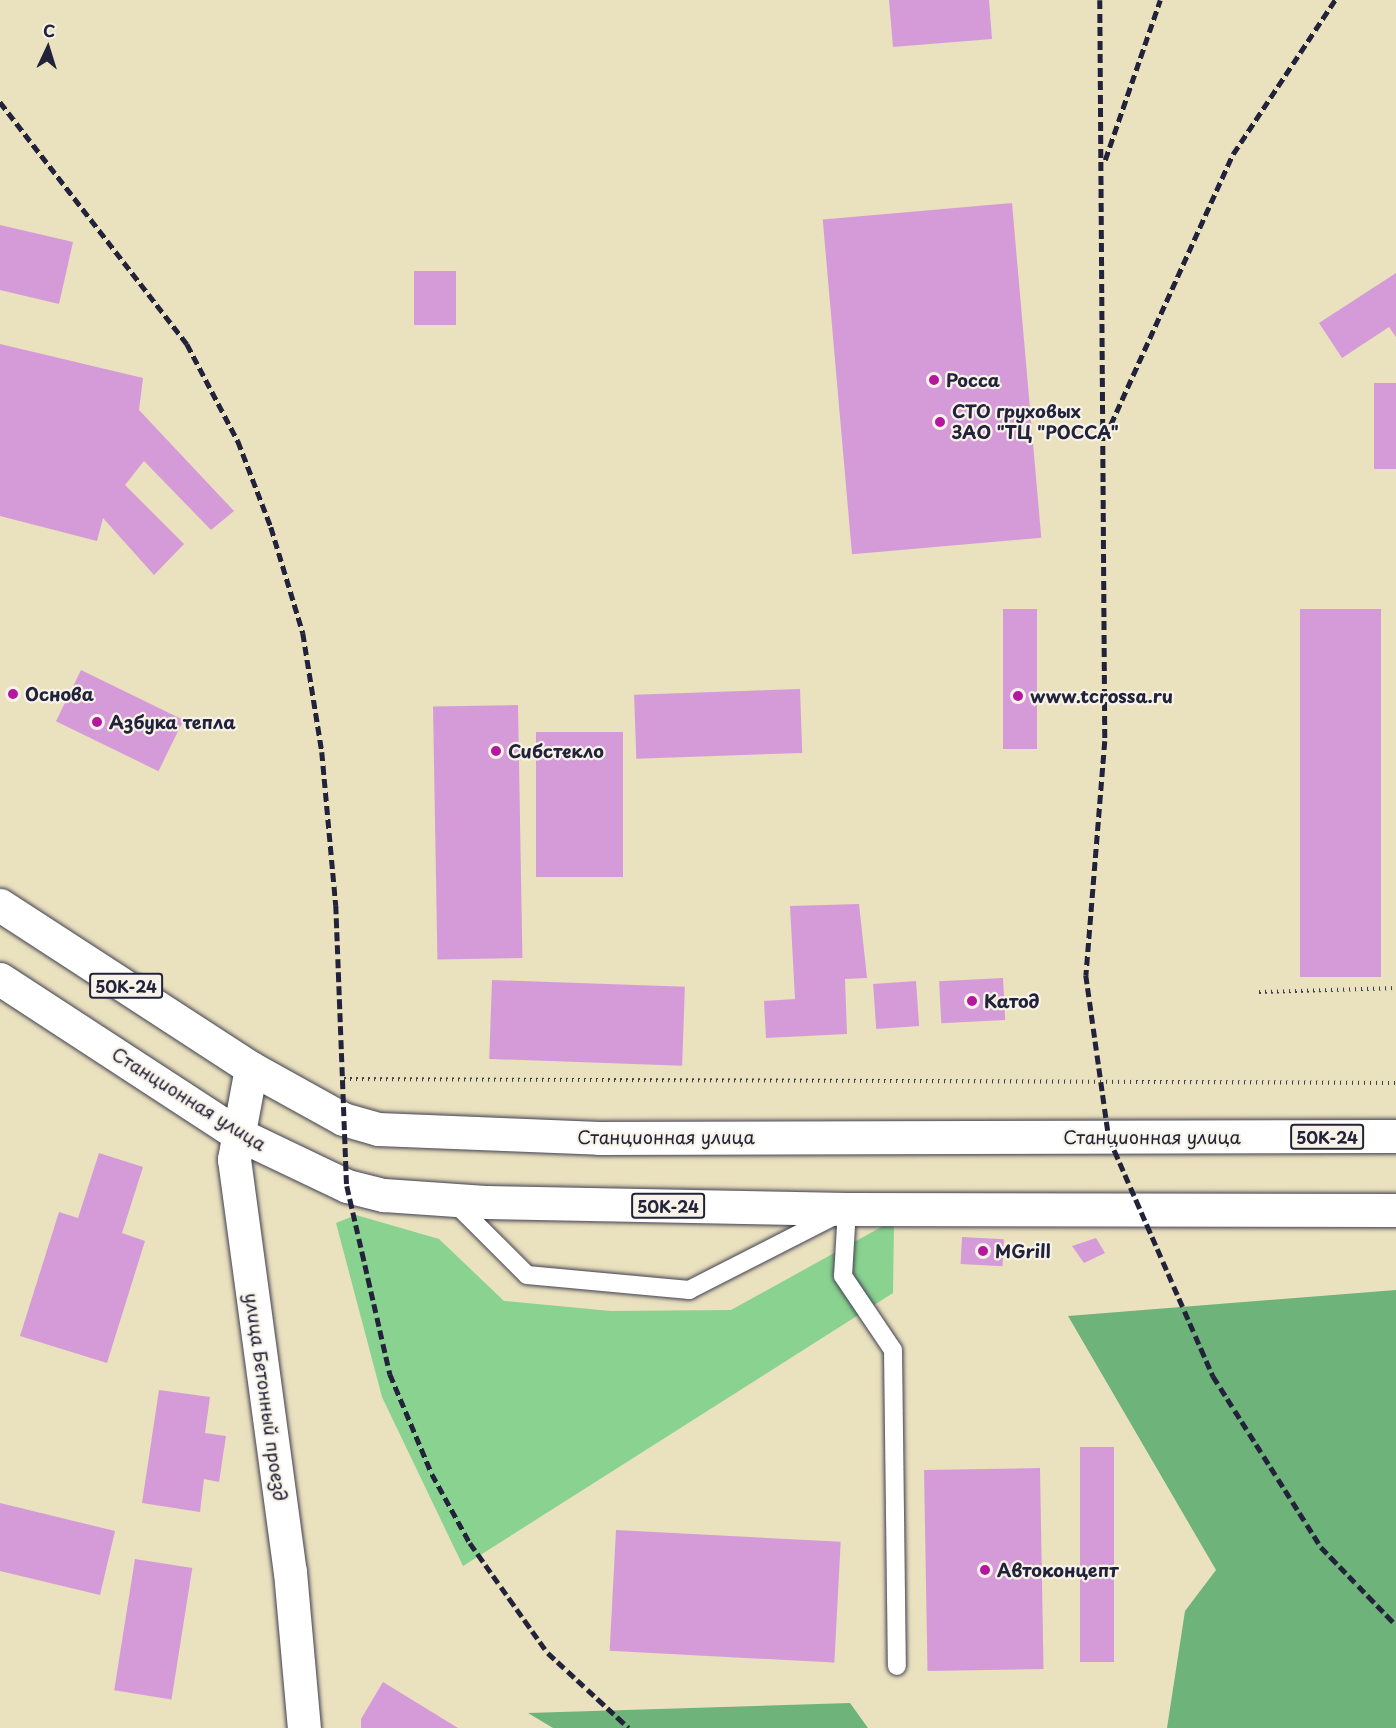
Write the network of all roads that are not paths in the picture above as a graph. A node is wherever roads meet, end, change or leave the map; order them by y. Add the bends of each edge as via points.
1 (0, 904) edge
2 (0, 979) edge
3 (251, 1068) junction
4 (238, 1134) junction
5 (1396, 1136) edge
6 (453, 1201) junction
7 (847, 1209) junction
8 (1396, 1210) edge
9 (897, 1666) dead end
10 (304, 1728) edge

1 - 3 main road, Станционная улица / 50К-24
2 - 4 main road, Станционная улица / 50К-24
3 - 4 main road, улица Бетонный проезд
3 - 5 main road, Станционная улица / 50К-24 via 343,1119 393,1130 599,1138
4 - 6 main road, Станционная улица / 50К-24 via 346,1186 384,1195
4 - 10 main road, улица Бетонный проезд via 234,1159 290,1572
6 - 7 main road, Станционная улица / 50К-24
6 - 7 lane via 527,1275 689,1290
7 - 8 main road, Станционная улица / 50К-24
7 - 9 lane via 843,1276 893,1350

